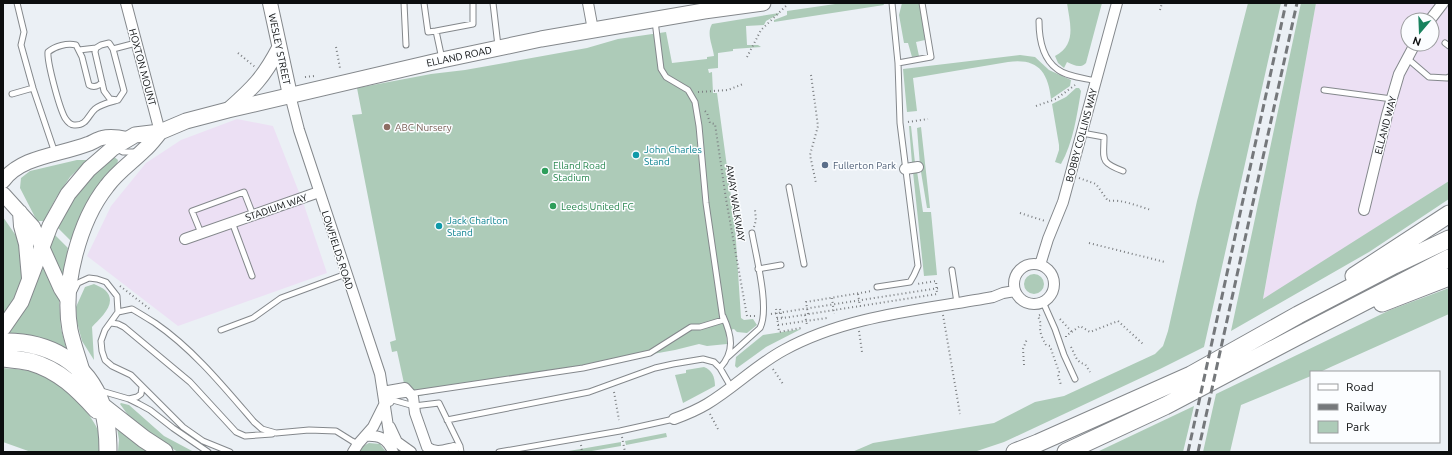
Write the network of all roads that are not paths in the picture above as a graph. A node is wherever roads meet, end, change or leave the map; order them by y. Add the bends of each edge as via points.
1 (17, 3) edge
2 (126, 3) edge
3 (270, 3) edge
4 (404, 3) edge
5 (424, 3) edge
6 (473, 3) edge
7 (493, 3) edge
8 (588, 3) edge
9 (763, 3) edge
10 (892, 3) edge
11 (922, 3) edge
12 (1117, 3) edge
13 (1443, 3) edge
14 (704, 7) edge
15 (1436, 12) edge
16 (654, 20) junction
17 (1038, 21) dead end
18 (593, 30) junction
19 (436, 31) junction
20 (136, 43) junction
21 (406, 45) dead end
22 (96, 48) junction
23 (279, 48) junction
24 (498, 48) junction
25 (79, 50) junction
26 (114, 50) junction
27 (1411, 52) edge
28 (1408, 59) junction
29 (442, 60) junction
30 (898, 63) junction
31 (1449, 77) edge
32 (1096, 81) junction
33 (102, 82) junction
34 (33, 88) junction
35 (1324, 90) dead end
36 (12, 94) dead end
37 (290, 95) junction
38 (1392, 99) junction
39 (118, 100) junction
40 (228, 110) junction
41 (160, 132) junction
42 (1082, 133) junction
43 (127, 139) junction
44 (102, 146) junction
45 (145, 150) junction
46 (56, 154) junction
47 (918, 166) dead end
48 (905, 168) junction
49 (1123, 170) dead end
50 (3, 181) edge
51 (789, 187) dead end
52 (319, 192) junction
53 (3, 194) edge
54 (1364, 210) dead end
55 (20, 212) junction
56 (253, 214) junction
57 (1449, 214) edge
58 (232, 222) junction
59 (201, 233) junction
60 (752, 233) road end
61 (185, 239) dead end
62 (1449, 239) edge
63 (42, 246) junction
64 (1449, 258) edge
65 (804, 264) dead end
66 (781, 265) dead end
67 (1040, 265) junction
68 (758, 269) junction
69 (952, 270) dead end
70 (346, 274) junction
71 (252, 276) dead end
72 (1449, 277) edge
73 (30, 278) junction
74 (877, 289) road end
75 (1015, 291) junction
76 (68, 300) junction
77 (1043, 302) junction
78 (957, 303) junction
79 (118, 312) junction
80 (1298, 315) junction
81 (723, 316) junction
82 (111, 323) junction
83 (3, 328) edge
84 (221, 330) dead end
85 (1298, 336) junction
86 (3, 342) edge
87 (728, 357) junction
88 (3, 358) edge
89 (720, 368) junction
90 (82, 371) junction
91 (1075, 379) dead end
92 (142, 387) junction
93 (731, 387) junction
94 (93, 388) junction
95 (410, 393) junction
96 (129, 399) junction
97 (386, 400) junction
98 (414, 406) junction
99 (103, 412) junction
100 (674, 419) joint
101 (447, 420) junction
102 (276, 433) junction
103 (365, 436) junction
104 (390, 446) edge
105 (356, 448) edge
106 (108, 452) edge
107 (164, 452) edge
108 (208, 452) edge
109 (230, 452) edge
110 (400, 452) edge
111 (411, 452) edge
112 (452, 452) edge
113 (461, 452) edge
114 (499, 452) edge
115 (1016, 452) edge
116 (1066, 452) edge

1 - 34 lane via 24,32 21,45
2 - 20 street, HOXTON MOUNT
3 - 23 street, WESLEY STREET
4 - 21 lane
5 - 19 lane via 428,32
6 - 19 lane via 473,24
7 - 24 lane
8 - 18 street
9 - 14 main road, ELLAND ROAD
10 - 30 lane
11 - 30 lane via 931,57
12 - 32 street, BOBBY COLLINS WAY
13 - 15 street
14 - 16 main road, ELLAND ROAD
16 - 18 main road, ELLAND ROAD
16 - 81 lane via 661,69 666,77 688,90 696,106 706,203
17 - 32 lane via 1042,50 1057,69
18 - 24 main road, ELLAND ROAD
19 - 29 lane
20 - 26 lane
20 - 41 street, HOXTON MOUNT
22 - 25 lane
22 - 26 lane via 109,43
22 - 33 lane
23 - 37 street, WESLEY STREET
23 - 40 street via 264,76
24 - 29 main road, ELLAND ROAD
25 - 33 lane via 89,85 94,87
25 - 39 lane via 76,45 70,44 48,52 65,119 70,124 82,123 95,109
26 - 39 lane via 124,91
27 - 28 street, ELLAND WAY
28 - 31 lane via 1429,77
28 - 38 street, ELLAND WAY via 1399,74
29 - 37 main road, ELLAND ROAD
30 - 48 lane
32 - 42 street, BOBBY COLLINS WAY
33 - 39 lane via 106,95 110,99
34 - 36 lane
34 - 46 lane
35 - 38 lane
37 - 40 main road, ELLAND ROAD
37 - 52 street, LOWFIELDS ROAD
38 - 54 street, ELLAND WAY
40 - 41 main road, ELLAND ROAD via 186,121
41 - 43 main road, ELLAND ROAD via 135,135
41 - 45 main road, ELLAND ROAD
42 - 49 lane via 1104,137 1104,159 1107,164
42 - 67 street, BOBBY COLLINS WAY via 1063,202
43 - 44 main road, ELLAND ROAD
43 - 44 street, ELLAND ROAD via 101,138
44 - 45 lane via 130,153
44 - 46 street, ELLAND ROAD
44 - 63 main road, ELLAND ROAD via 89,169 68,194
45 - 76 main road, ELLAND ROAD via 107,186 94,205 77,248
46 - 50 street, ELLAND ROAD via 25,164
47 - 48 street
48 - 74 lane via 918,266 910,282
51 - 65 lane
52 - 56 street, STADIUM WAY
52 - 70 street, LOWFIELDS ROAD
53 - 55 street, ELLAND ROAD
55 - 63 street, ELLAND ROAD
55 - 73 street, ELLAND ROAD
56 - 58 street, STADIUM WAY
56 - 59 lane via 244,192 229,197 192,211
57 - 80 highway
58 - 59 street, STADIUM WAY
58 - 71 lane, STADIUM WAY
59 - 61 street, STADIUM WAY
60 - 68 lane
62 - 80 highway
63 - 73 main road, ELLAND ROAD
63 - 76 street, ELLAND ROAD
64 - 85 highway
66 - 68 lane
67 - 75 street via 1022,268 1015,278
67 - 77 street via 1046,268 1054,279 1052,293
68 - 87 lane via 764,306 763,322 760,328
69 - 78 lane
70 - 84 lane via 281,298 253,318
70 - 97 street, LOWFIELDS ROAD via 380,374
72 - 85 highway
73 - 83 main road, ELLAND ROAD via 21,302
75 - 77 street via 1018,297 1029,304
75 - 78 street
76 - 79 lane via 78,283 88,278 97,279 106,282 117,296
76 - 90 main road, ELLAND ROAD via 70,329
77 - 91 lane
78 - 93 street via 862,320 818,334 784,350
79 - 82 lane
79 - 102 lane via 132,309 156,324 205,367 257,426
80 - 115 highway via 1191,375
81 - 87 lane via 730,330
81 - 95 lane via 720,322 691,328 650,354 583,368
82 - 92 lane via 101,341 105,360 131,375
82 - 102 lane via 124,327 190,382 236,432 245,436
85 - 116 highway via 1165,406
86 - 90 highway via 30,343 44,347 71,361
87 - 89 lane
88 - 99 highway via 30,362 56,372
89 - 93 lane
89 - 101 lane via 714,362 703,359 655,368 589,392
90 - 94 highway
92 - 96 lane via 141,394
92 - 109 lane via 183,427 203,441
93 - 100 street via 706,404
94 - 96 lane
94 - 99 highway
95 - 97 street via 405,388 388,391
95 - 98 street
96 - 108 lane via 150,410
97 - 98 lane
97 - 103 street via 373,428
97 - 104 street, LOWFIELDS ROAD
97 - 111 street via 393,436
98 - 101 lane via 439,403
98 - 112 street via 427,447 436,452 454,448
99 - 106 highway
99 - 107 highway
100 - 114 lane
101 - 113 lane
102 - 105 lane via 336,431 352,441
103 - 104 street via 380,438
103 - 105 street
104 - 110 lane

